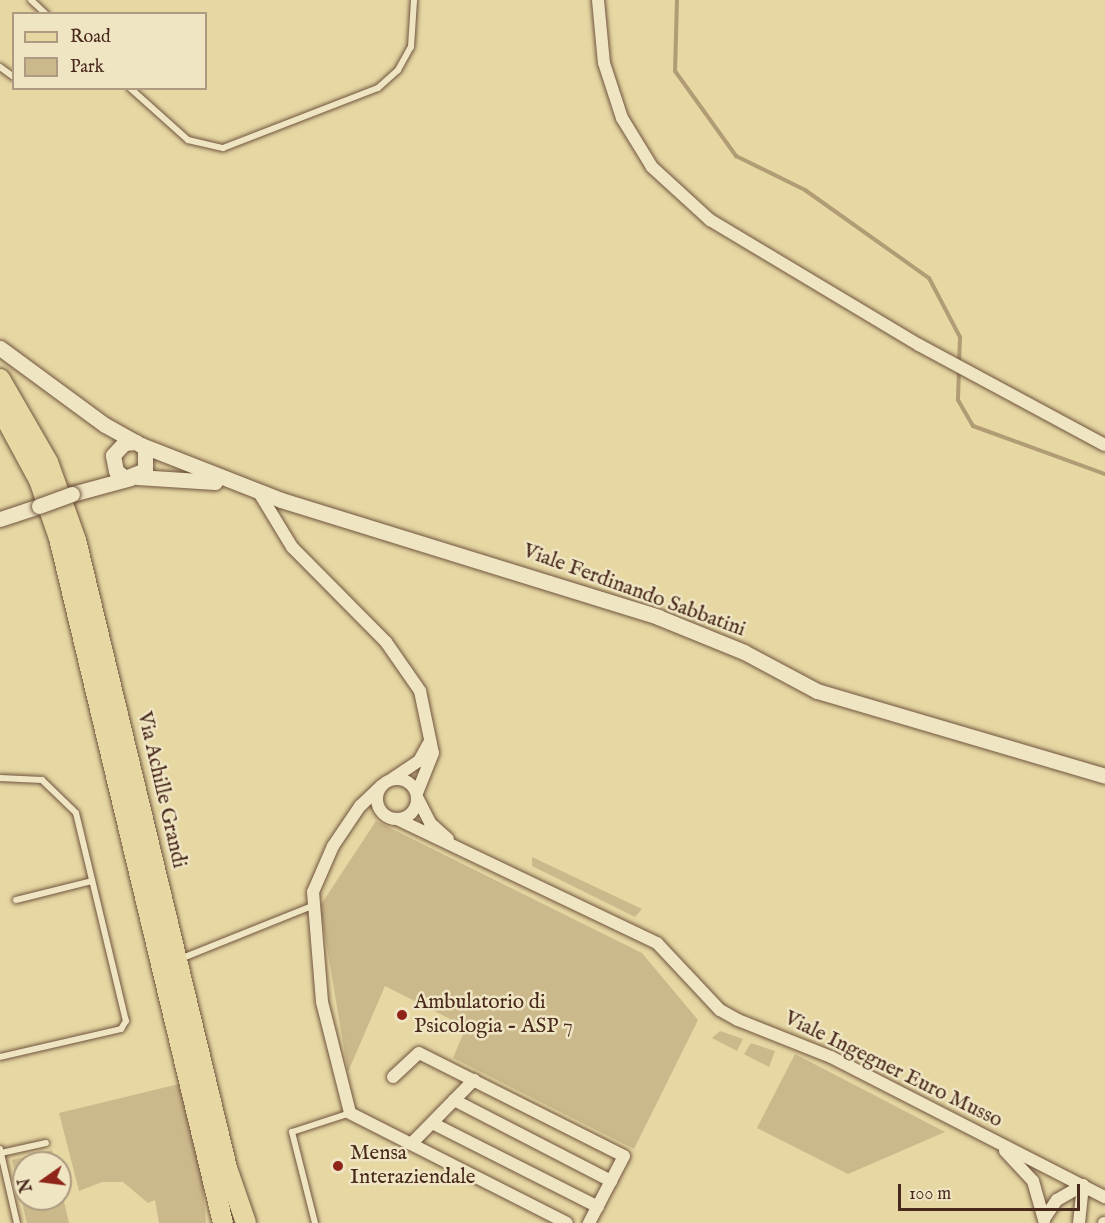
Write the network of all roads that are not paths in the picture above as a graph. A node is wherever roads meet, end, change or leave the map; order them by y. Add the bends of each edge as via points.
1 (31, 0) edge
2 (414, 0) edge
3 (598, 0) edge
4 (44, 12) edge
5 (132, 90) edge
6 (0, 348) edge
7 (21, 362) junction
8 (3, 383) edge
9 (0, 408) edge
10 (105, 425) junction
11 (138, 444) junction
12 (1105, 445) edge
13 (112, 458) junction
14 (134, 478) junction
15 (253, 489) junction
16 (72, 494) junction
17 (0, 519) edge
18 (430, 741) junction
19 (1103, 775) edge
20 (0, 778) edge
21 (387, 783) junction
22 (418, 796) junction
23 (383, 813) junction
24 (397, 819) junction
25 (349, 823) junction
26 (456, 845) junction
27 (92, 881) junction
28 (16, 900) dead end
29 (314, 905) junction
30 (177, 961) junction
31 (0, 1057) edge
32 (393, 1077) dead end
33 (474, 1080) junction
34 (454, 1100) junction
35 (350, 1113) junction
36 (432, 1123) junction
37 (990, 1139) junction
38 (46, 1143) dead end
39 (411, 1144) junction
40 (1, 1151) edge
41 (611, 1181) junction
42 (1083, 1185) junction
43 (1105, 1197) edge
44 (598, 1207) junction
45 (1044, 1222) edge
46 (17, 1223) edge
47 (223, 1223) edge
48 (246, 1223) edge
49 (315, 1223) edge
50 (567, 1223) edge
51 (589, 1223) edge
52 (1079, 1223) edge

1 - 4 lane
2 - 5 lane via 411,47 398,70 378,88 223,148 188,140
3 - 12 street via 604,63 622,118 652,167 710,220 919,345
6 - 7 street
7 - 8 street via 4,369
7 - 10 street
8 - 30 main road, Via Achille Grandi via 39,443 71,522
9 - 47 main road, Via Achille Grandi via 39,480 59,538
10 - 11 street
10 - 13 street
11 - 13 street via 124,443
11 - 14 street via 148,465
11 - 15 street
13 - 14 street via 116,471
13 - 16 street via 105,473
14 - 15 street
14 - 16 street
15 - 18 street via 292,547 392,650 420,691
15 - 19 street, Viale Ferdinando Sabbatini via 658,617 744,652 817,691
16 - 17 street, bridge
18 - 21 street via 419,761
18 - 22 street via 431,762
20 - 27 lane via 42,780 67,801 76,813
21 - 22 street via 404,780
21 - 23 street via 377,797
21 - 25 street
22 - 24 street via 409,816
22 - 26 street via 430,823
23 - 24 street
23 - 25 street
24 - 26 street
25 - 29 street via 317,874
26 - 37 street, Viale Ingegner Euro Musso via 657,943 720,1010 831,1057
27 - 28 lane
27 - 31 lane via 126,1024
29 - 30 lane
29 - 35 street via 322,1002
30 - 48 main road, Via Achille Grandi via 227,1168
32 - 33 street via 419,1053
33 - 34 street
33 - 41 street via 624,1156
34 - 36 street
34 - 41 street
35 - 39 street
35 - 49 lane via 292,1132
36 - 39 street
36 - 44 street
37 - 42 street, Viale Ingegner Euro Musso
37 - 45 street via 1033,1181
38 - 40 lane
39 - 50 street
40 - 46 lane
41 - 44 street
42 - 43 street, Viale Ingegner Euro Musso
42 - 45 street via 1057,1200
42 - 52 street
44 - 51 street

